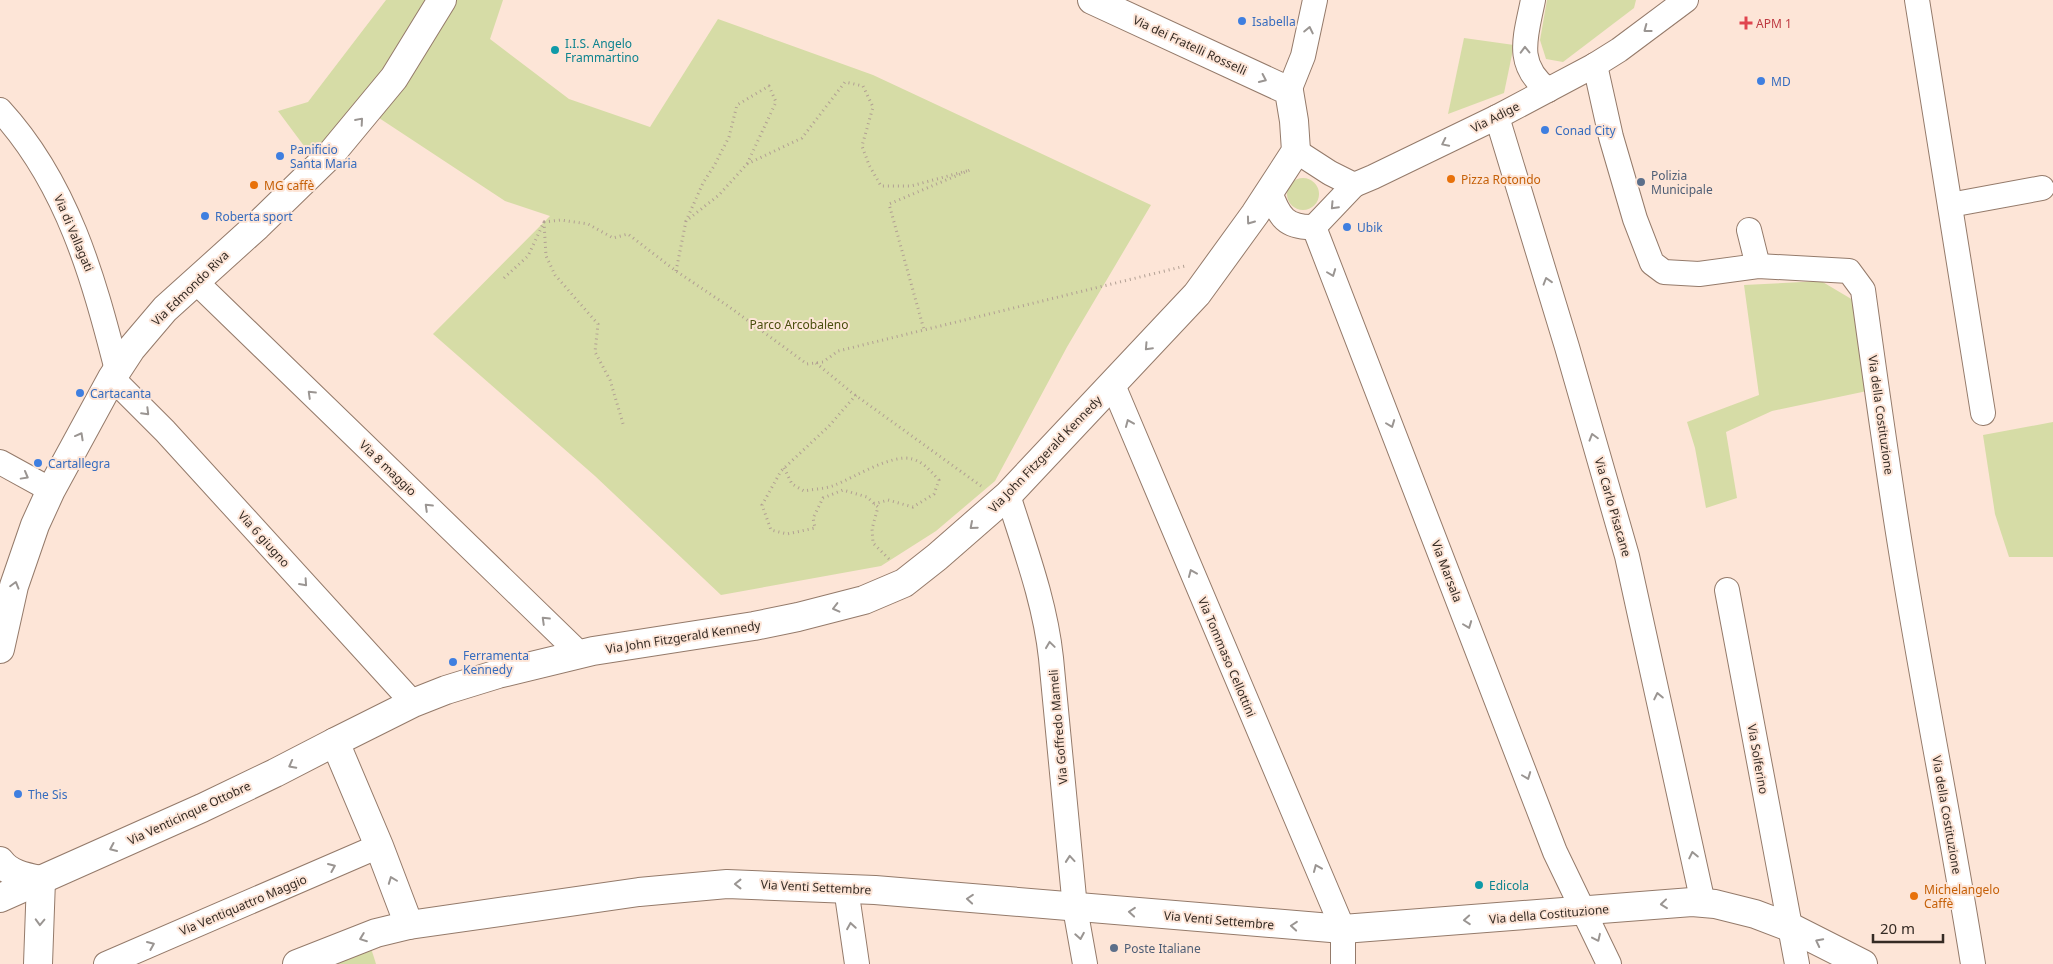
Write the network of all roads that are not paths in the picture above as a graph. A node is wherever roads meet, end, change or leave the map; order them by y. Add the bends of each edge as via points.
1 (442, 0) edge
2 (1092, 0) edge
3 (1315, 0) edge
4 (1532, 0) edge
5 (1686, 0) edge
6 (1917, 0) edge
7 (1595, 65) junction
8 (1548, 90) junction
9 (1289, 91) junction
10 (0, 110) edge
11 (1497, 117) junction
12 (1296, 151) junction
13 (1354, 185) junction
14 (2042, 188) dead end
15 (1270, 192) junction
16 (1950, 205) junction
17 (1314, 227) junction
18 (1749, 230) dead end
19 (1758, 266) junction
20 (195, 281) junction
21 (114, 374) junction
22 (1112, 385) junction
23 (1983, 413) dead end
24 (0, 462) edge
25 (51, 490) junction
26 (1005, 498) junction
27 (1727, 590) dead end
28 (0, 649) edge
29 (580, 654) junction
30 (413, 703) junction
31 (335, 742) junction
32 (379, 846) junction
33 (0, 860) edge
34 (41, 880) junction
35 (846, 888) junction
36 (0, 898) edge
37 (1703, 903) junction
38 (1075, 908) junction
39 (1584, 912) junction
40 (409, 925) junction
41 (1792, 928) junction
42 (1342, 929) junction
43 (38, 964) edge
44 (106, 964) edge
45 (297, 964) edge
46 (858, 964) edge
47 (1084, 964) edge
48 (1344, 964) edge
49 (1609, 964) edge
50 (1797, 964) edge
51 (1863, 964) edge
52 (1972, 964) edge

20 -> 1 street, Via Edmondo Riva via 306,179 348,134 394,78
2 -> 9 street, Via dei Fratelli Rosselli
9 -> 3 street via 1306,44
8 -> 4 street via 1536,80 1524,49
5 -> 7 street, Via Adige
6 - 16 street
7 - 8 street, Via Adige
7 - 19 street, Via della Costituzione via 1611,137 1635,219 1652,263 1664,272 1699,274
8 - 11 street, Via Adige
9 - 12 street
10 - 21 street, Via di Vallagati via 40,162 68,214 91,275
11 -> 13 street, Via Adige via 1392,170
37 -> 11 street, Via Carlo Pisacane via 1627,556
12 - 13 street
12 - 15 street, Via John Fitzgerald Kennedy
13 -> 17 street
14 - 16 street
15 - 17 street via 1288,223
15 -> 22 street, Via John Fitzgerald Kennedy via 1197,294
16 - 23 street
17 -> 39 street, Via Marsala via 1555,852
18 - 19 street
19 - 52 street, Via della Costituzione via 1849,271 1862,290 1901,551
20 - 21 street, Via Edmondo Riva via 154,322
29 -> 20 street, Via 8 maggio
25 -> 21 street, Via Edmondo Riva
21 -> 30 street, Via 6 giugno
22 - 26 street, Via John Fitzgerald Kennedy
42 -> 22 street, Via Tommaso Cellottini
24 -> 25 street
28 -> 25 street, Via Edmondo Riva via 22,560
26 -> 29 street, Via John Fitzgerald Kennedy via 913,577 879,595 769,623
38 -> 26 street, Via Goffredo Mameli via 1046,620
27 - 41 street, Via Solferino
29 - 30 street, Via John Fitzgerald Kennedy via 498,674
30 - 31 street, Via John Fitzgerald Kennedy
31 - 32 street
31 -> 34 street, Via Venticinque Ottobre via 276,774
40 -> 32 street
44 -> 32 street, Via Ventiquattro Maggio
33 - 34 street via 7,869
34 - 36 street, Via Venticinque Ottobre
34 -> 43 street
38 -> 35 street, Via Venti Settembre
35 -> 40 street, Via Venti Settembre via 704,885
46 -> 35 street
37 -> 39 street, Via della Costituzione
37 - 41 street, Via della Costituzione via 1755,914
42 -> 38 street, Via Venti Settembre
38 -> 47 street, Via Goffredo Mameli
39 -> 42 street, Via della Costituzione
39 -> 49 street, Via Marsala
40 -> 45 street, Via Venti Settembre via 376,933
41 - 50 street, Via Solferino
51 -> 41 street, Via della Costituzione
42 - 48 street, Via Tommaso Cellottini

